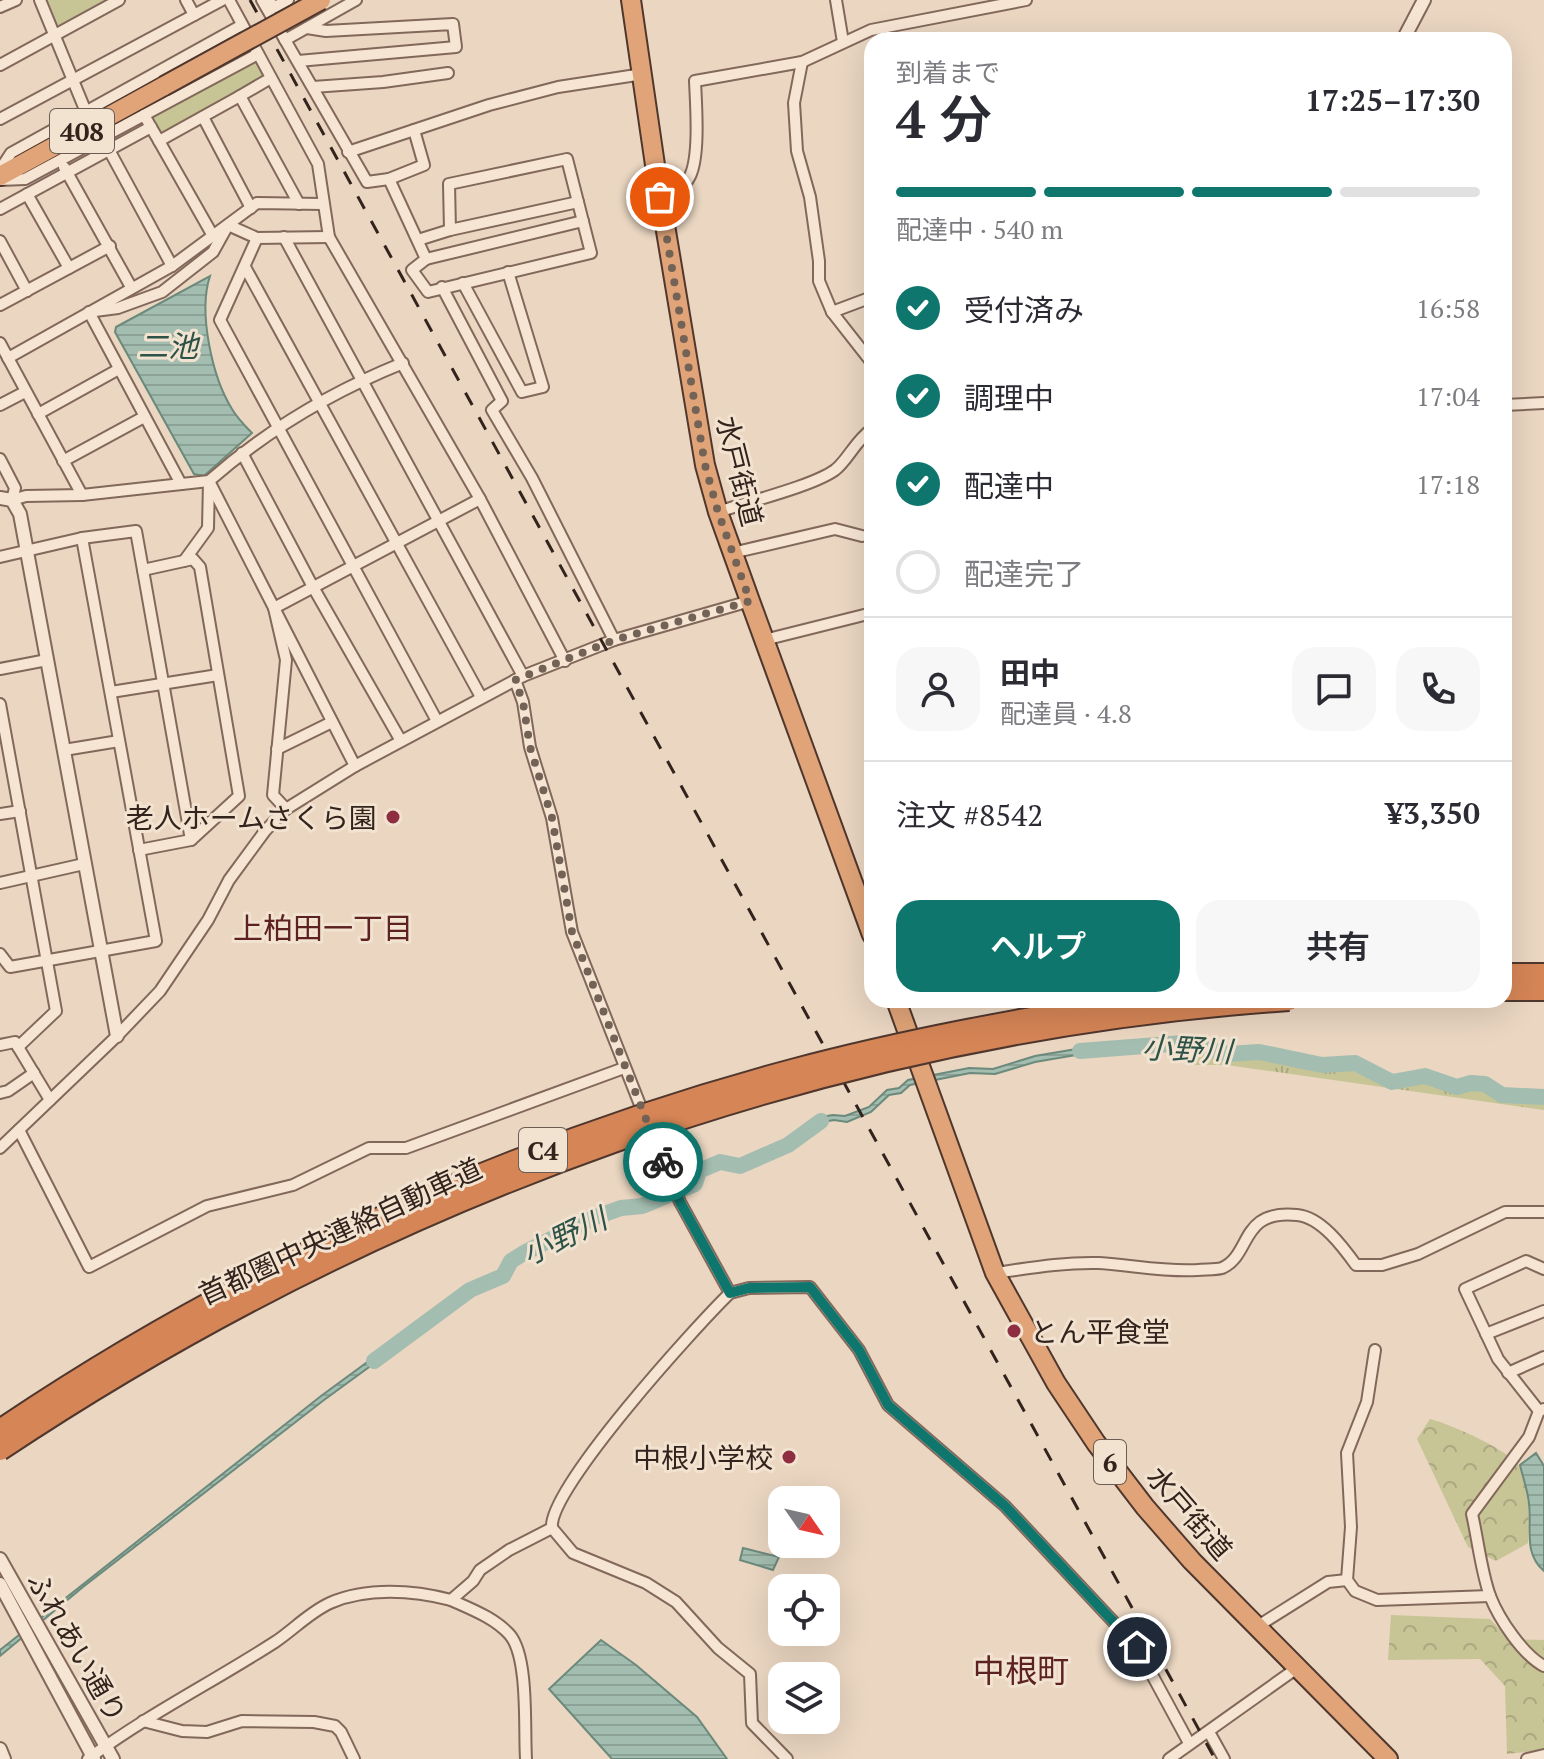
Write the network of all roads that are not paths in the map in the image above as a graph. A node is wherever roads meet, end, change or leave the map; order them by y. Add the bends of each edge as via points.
1 (16, 0) edge
2 (40, 0) edge
3 (119, 0) edge
4 (186, 0) edge
5 (222, 0) edge
6 (229, 0) edge
7 (264, 0) edge
8 (288, 0) edge
9 (321, 0) edge
10 (356, 0) edge
11 (836, 0) edge
12 (1026, 0) edge
13 (1424, 0) edge
14 (633, 2) edge
15 (0, 7) edge
16 (194, 15) junction
17 (242, 25) junction
18 (307, 28) junction
19 (866, 32) edge
20 (1407, 32) edge
21 (864, 33) edge
22 (54, 35) junction
23 (285, 40) junction
24 (843, 42) junction
25 (258, 54) junction
26 (298, 61) junction
27 (802, 62) junction
28 (0, 65) edge
29 (448, 73) dead end
30 (643, 74) junction
31 (271, 78) junction
32 (73, 80) junction
33 (313, 87) junction
34 (240, 96) junction
35 (86, 112) junction
36 (144, 115) junction
37 (203, 117) junction
38 (0, 119) edge
39 (151, 127) junction
40 (414, 130) junction
41 (159, 141) junction
42 (109, 150) junction
43 (348, 152) junction
44 (61, 160) junction
45 (0, 170) edge
46 (67, 172) junction
47 (0, 178) edge
48 (389, 179) junction
49 (27, 194) junction
50 (660, 197) junction
51 (578, 202) junction
52 (299, 204) junction
53 (322, 204) junction
54 (251, 208) junction
55 (0, 209) edge
56 (583, 221) junction
57 (228, 225) junction
58 (450, 230) junction
59 (213, 236) junction
60 (284, 237) junction
61 (329, 237) junction
62 (257, 238) junction
63 (418, 240) junction
64 (0, 241) edge
65 (110, 246) junction
66 (426, 259) junction
67 (172, 266) junction
68 (245, 267) junction
69 (69, 268) junction
70 (508, 272) junction
71 (463, 283) junction
72 (131, 287) junction
73 (442, 287) junction
74 (27, 291) junction
75 (864, 300) edge
76 (0, 305) edge
77 (89, 312) junction
78 (832, 312) junction
79 (0, 343) edge
80 (864, 351) edge
81 (8, 358) junction
82 (403, 363) junction
83 (119, 369) junction
84 (360, 380) junction
85 (25, 392) junction
86 (318, 403) junction
87 (1544, 403) edge
88 (0, 405) edge
89 (1512, 405) edge
90 (38, 414) junction
91 (144, 417) junction
92 (279, 426) junction
93 (864, 436) edge
94 (242, 453) junction
95 (0, 459) edge
96 (63, 461) junction
97 (209, 481) junction
98 (181, 484) junction
99 (82, 495) junction
100 (6, 499) edge
101 (480, 499) junction
102 (718, 512) junction
103 (437, 522) junction
104 (862, 536) dead end
105 (82, 538) junction
106 (396, 543) junction
107 (27, 549) junction
108 (732, 553) junction
109 (0, 557) edge
110 (184, 561) junction
111 (353, 565) junction
112 (143, 570) junction
113 (313, 587) junction
114 (750, 601) junction
115 (274, 608) junction
116 (864, 615) edge
117 (614, 640) junction
118 (764, 640) junction
119 (47, 660) junction
120 (565, 661) junction
121 (0, 669) edge
122 (218, 675) junction
123 (519, 678) junction
124 (165, 684) junction
125 (111, 692) junction
126 (481, 697) junction
127 (0, 704) edge
128 (437, 721) junction
129 (332, 722) junction
130 (119, 741) junction
131 (401, 741) junction
132 (4, 748) edge
133 (277, 749) junction
134 (64, 750) junction
135 (355, 766) junction
136 (286, 809) junction
137 (20, 811) junction
138 (0, 814) edge
139 (191, 840) junction
140 (139, 850) junction
141 (84, 864) junction
142 (33, 874) junction
143 (0, 883) edge
144 (864, 913) edge
145 (101, 953) junction
146 (0, 954) edge
147 (48, 961) junction
148 (1512, 974) edge
149 (1544, 974) edge
150 (1512, 990) edge
151 (1544, 990) edge
152 (899, 1008) edge
153 (1086, 1008) edge
154 (1203, 1008) edge
155 (117, 1036) junction
156 (0, 1045) edge
157 (18, 1047) junction
158 (624, 1068) junction
159 (34, 1073) junction
160 (0, 1093) edge
161 (50, 1100) junction
162 (19, 1130) junction
163 (0, 1148) edge
164 (1544, 1212) edge
165 (1544, 1269) edge
166 (995, 1273) junction
167 (730, 1293) junction
168 (1544, 1311) edge
169 (1486, 1334) junction
170 (1375, 1350) dead end
171 (1544, 1357) edge
172 (1508, 1373) junction
173 (1541, 1410) edge
174 (0, 1430) edge
175 (0, 1450) edge
176 (552, 1528) junction
177 (0, 1559) edge
178 (1347, 1580) junction
179 (0, 1584) edge
180 (1490, 1596) junction
181 (451, 1600) junction
182 (22, 1610) junction
183 (1258, 1626) junction
184 (39, 1640) junction
185 (1544, 1666) edge
186 (1297, 1668) junction
187 (143, 1721) junction
188 (1209, 1732) junction
189 (1189, 1743) junction
190 (106, 1746) junction
191 (0, 1749) edge
192 (1544, 1755) edge
193 (91, 1758) edge
194 (4, 1759) edge
195 (113, 1759) edge
196 (354, 1759) edge
197 (526, 1759) edge
198 (787, 1759) edge
199 (1169, 1759) edge
200 (1224, 1759) edge
201 (1388, 1759) edge
202 (1527, 1759) edge

1 - 15 street
2 - 22 street
3 - 22 street
4 - 16 street
5 - 16 street
6 - 17 street
7 - 8 street via 275,7
7 - 23 street
9 - 47 highway, 408, bridge
10 - 18 street
11 - 24 street
12 - 19 street
13 - 20 street
14 - 30 highway, 水戸街道
16 - 32 street
17 - 25 street
17 - 35 street
18 - 23 street
18 - 26 street via 453,24 456,47
21 - 24 street
22 - 28 street
22 - 32 street
23 - 26 street
24 - 27 street
25 - 31 street
25 - 36 street
26 - 33 street
27 - 50 street via 695,81 697,136 690,177 672,195
27 - 78 street via 794,103 797,151 810,197 819,281
29 - 33 street
30 - 40 street via 558,87
30 - 50 highway, 水戸街道
31 - 34 street
31 - 53 street via 318,164
32 - 35 street
32 - 38 street
33 - 43 street
34 - 37 street
34 - 52 street
35 - 45 street via 11,153
36 - 39 street
36 - 44 street
37 - 41 street
37 - 54 street
39 - 41 street
39 - 42 street
40 - 43 street
40 - 48 street via 424,165
41 - 59 street
42 - 46 street
42 - 67 street
43 - 48 street via 367,182
44 - 46 street
44 - 47 street via 25,179
46 - 49 street
46 - 65 street
48 - 63 street
49 - 55 street
49 - 69 street
50 - 102 highway, 水戸街道 via 705,465
51 - 56 street
51 - 58 street
51 - 58 street via 567,159 449,184
52 - 53 street
52 - 54 street via 257,203
53 - 61 street
54 - 57 street
56 - 66 street
56 - 70 street via 591,253
57 - 59 street
57 - 62 street
57 - 77 street via 213,252 162,292
58 - 63 street
59 - 67 street
60 - 61 street
60 - 62 street
60 - 84 street
61 - 82 street
62 - 68 street
63 - 66 street
64 - 74 street
65 - 69 street
65 - 72 street
66 - 73 street via 412,270 428,292
67 - 72 street
68 - 86 street
68 - 92 street via 220,320
69 - 74 street
70 - 71 street
70 - 71 street via 543,387 522,392
71 - 73 street
72 - 77 street
73 - 117 street via 502,401 492,410
74 - 76 street
75 - 78 street
77 - 81 street
77 - 83 street
78 - 80 street
79 - 81 street
81 - 85 street
82 - 84 street
82 - 101 street
83 - 90 street
83 - 91 street
84 - 86 street
84 - 103 street
85 - 88 street
85 - 90 street
86 - 92 street
86 - 106 street
87 - 89 street
90 - 96 street
91 - 96 street
91 - 98 street
92 - 94 street
92 - 111 street
93 - 102 street via 837,469
94 - 97 street
94 - 113 street
95 - 100 street via 15,488
96 - 99 street
97 - 98 street
97 - 110 street via 208,528
97 - 115 street
98 - 99 street
99 - 100 street
100 - 107 street via 18,508
101 - 103 street
101 - 120 street
102 - 108 highway, 水戸街道
103 - 106 street
103 - 123 street
104 - 108 street via 835,529
105 - 107 street
105 - 112 street via 136,531
105 - 125 street
106 - 111 street
106 - 126 street
107 - 109 street
107 - 119 street
108 - 114 highway, 水戸街道
110 - 112 street
110 - 122 street via 193,559 200,567
111 - 113 street
111 - 128 street
112 - 124 street
113 - 115 street
113 - 131 street
114 - 117 street
114 - 118 highway, 水戸街道
115 - 129 street
115 - 133 street via 286,660
116 - 118 street
117 - 120 street
118 - 144 highway, 水戸街道
119 - 121 street
119 - 134 street
120 - 123 street
122 - 124 street
122 - 139 street via 239,796
123 - 126 street
123 - 158 street via 572,932
124 - 125 street
124 - 139 street
125 - 130 street
126 - 128 street
127 - 132 street
128 - 131 street
129 - 133 street
129 - 135 street
130 - 134 street
130 - 140 street
131 - 135 street
132 - 137 street
133 - 136 street via 273,795
134 - 141 street
135 - 136 street
136 - 155 street via 229,880 160,991
137 - 138 street
137 - 142 street
139 - 140 street
140 - 145 street via 156,941
141 - 142 street
141 - 145 street
142 - 143 street
142 - 147 street
145 - 147 street
145 - 155 street
146 - 147 street via 10,967
147 - 157 street via 56,1011
148 - 149 highway
150 - 151 highway
152 - 166 highway, 水戸街道 / 6
153 - 174 highway, 首都圏中央連絡自動車道 / C4, bridge via 807,1066 570,1140 447,1189 288,1263 165,1329
154 - 175 highway, 首都圏中央連絡自動車道 / C4, bridge via 986,1041 795,1086 674,1122 468,1198 333,1258 133,1366
155 - 161 street
156 - 157 street via 15,1042
157 - 159 street
158 - 162 street via 406,1148 369,1148 293,1185 207,1206 89,1267
158 - 167 street via 680,1202
159 - 160 street
159 - 161 street
161 - 162 street
162 - 163 street
164 - 166 street via 1505,1212 1418,1254 1382,1265 1356,1265 1342,1244 1300,1215 1266,1218 1221,1268 1172,1271 1065,1263
165 - 169 street via 1526,1261 1465,1289
166 - 183 highway, 水戸街道 / 6 via 1096,1443 1192,1561
167 - 176 street via 600,1440 557,1503
167 - 189 street via 810,1287 859,1350 888,1405 1005,1506 1137,1647
168 - 169 street
169 - 172 street
170 - 178 street via 1367,1402 1347,1453
171 - 172 street
172 - 173 street
173 - 180 street via 1529,1437 1472,1514
176 - 181 street via 480,1570
176 - 198 street via 573,1553 646,1583 676,1602 750,1674 752,1723
177 - 182 street, ふれあい通り
178 - 180 street via 1355,1591 1377,1600
178 - 183 street via 1328,1582
179 - 182 street, ふれあい通り
180 - 185 street via 1532,1659
181 - 187 street via 375,1592 330,1603
181 - 197 street via 477,1611 512,1638 522,1672
182 - 184 street, ふれあい通り
183 - 186 highway, 水戸街道 / 6
184 - 190 street, ふれあい通り
184 - 193 street, ふれあい通り
186 - 188 street
186 - 201 highway, 水戸街道 / 6
187 - 190 street
187 - 196 street via 207,1732 242,1721 314,1722 335,1726
188 - 189 street
188 - 200 street
189 - 199 street
190 - 193 street
190 - 195 street, ふれあい通り
191 - 194 street
192 - 202 street

